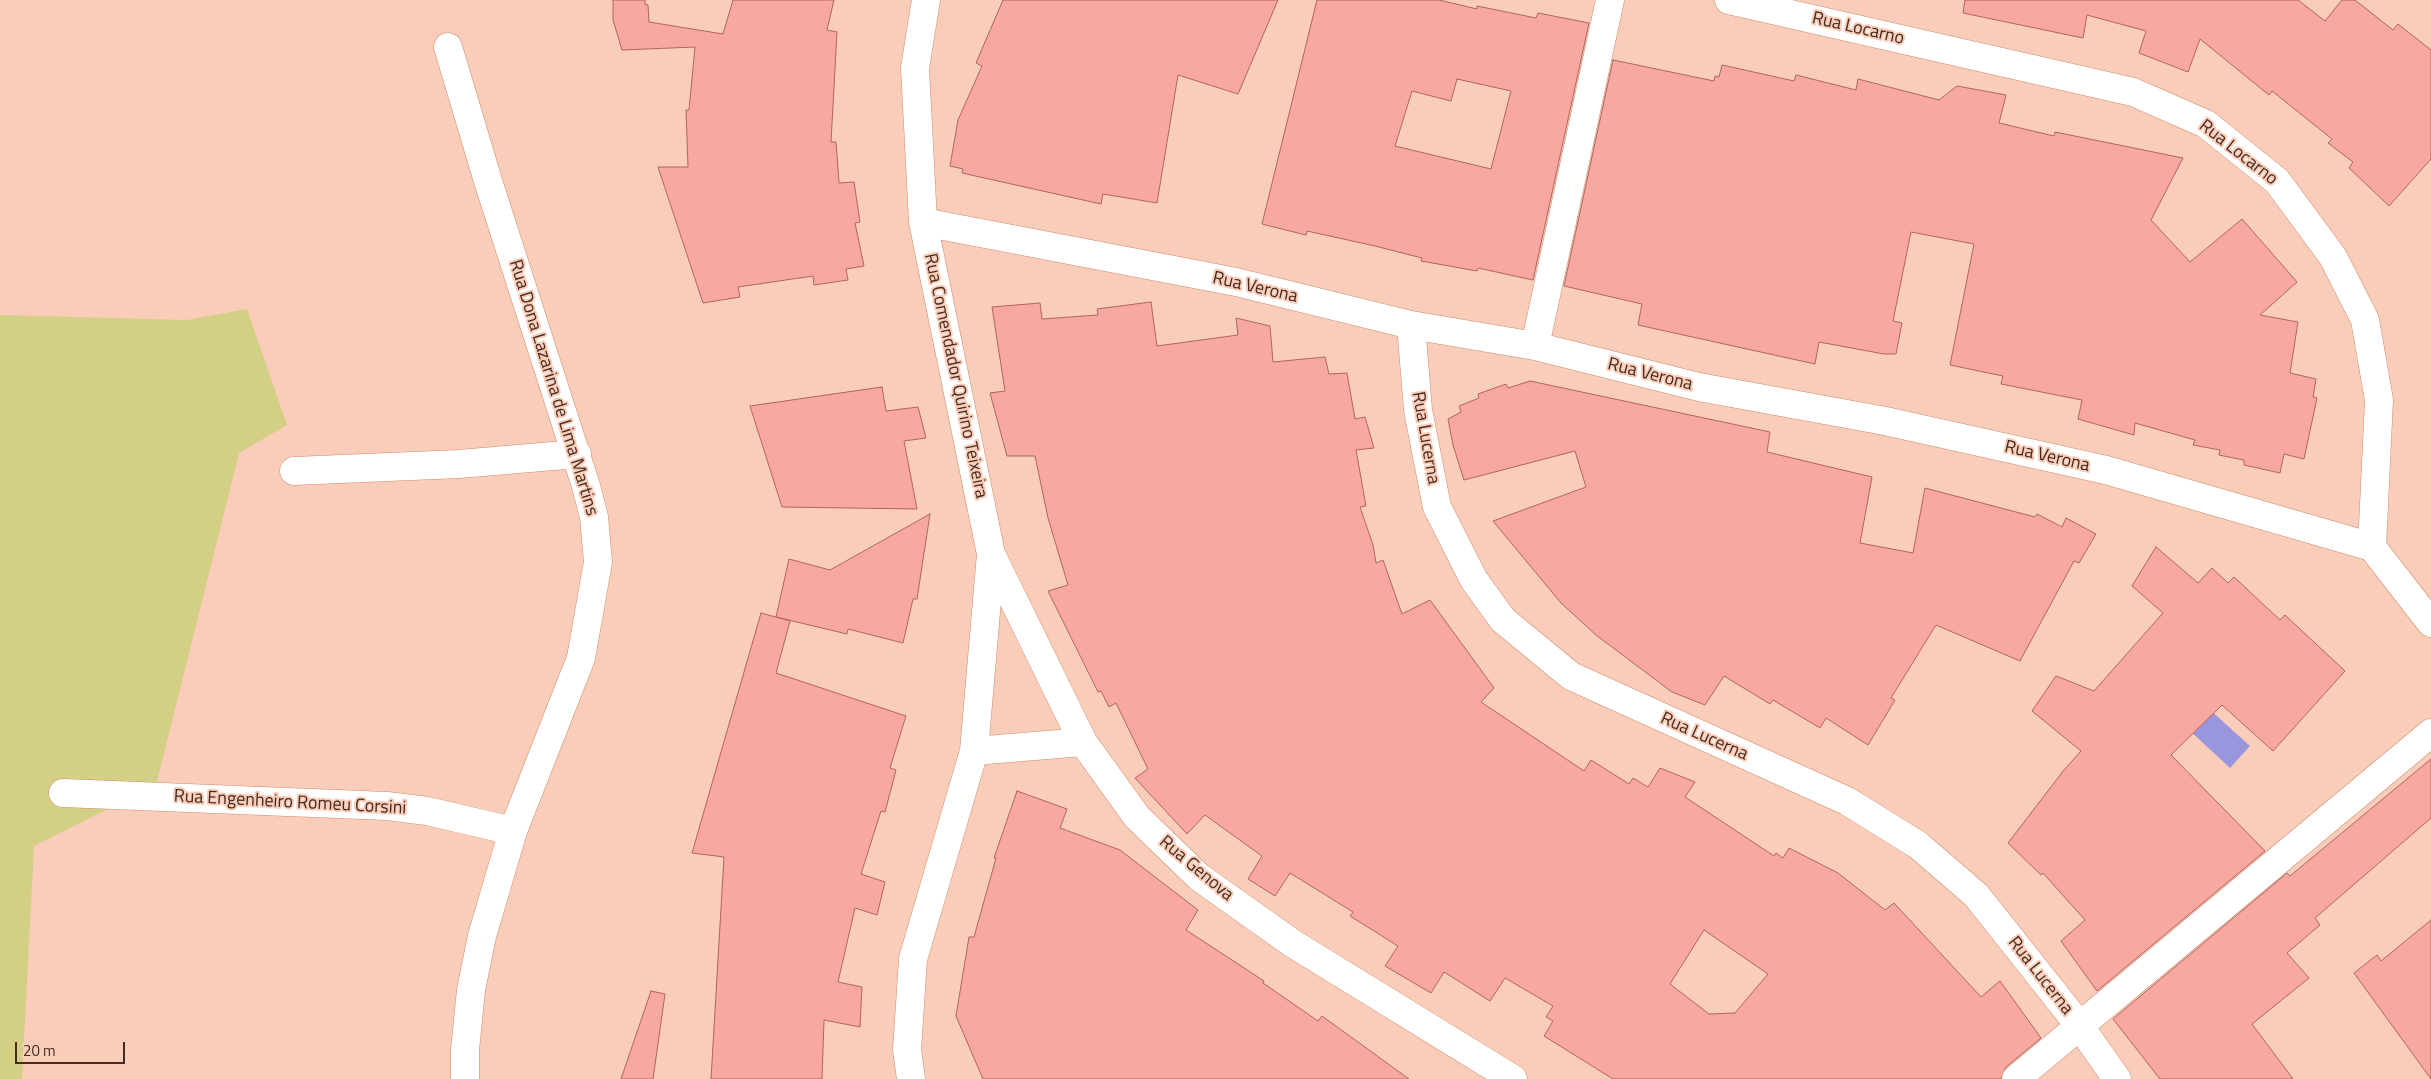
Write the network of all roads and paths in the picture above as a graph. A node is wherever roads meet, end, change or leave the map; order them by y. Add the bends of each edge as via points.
1 (926, 0) edge
2 (1610, 0) edge
3 (1729, 0) edge
4 (448, 47) dead end
5 (923, 222) junction
6 (1411, 325) junction
7 (1535, 346) junction
8 (577, 454) junction
9 (294, 471) dead end
10 (2372, 547) junction
11 (992, 554) junction
12 (2431, 623) edge
13 (2431, 733) edge
14 (1083, 742) junction
15 (974, 751) junction
16 (64, 793) dead end
17 (513, 831) junction
18 (2079, 1025) junction
19 (465, 1079) edge
20 (911, 1079) edge
21 (1513, 1079) edge
22 (2016, 1079) edge
23 (2118, 1079) edge

1 - 5 street, Rua Comendador Quirino Teixeira via 915,68
2 - 7 street
3 - 10 street, Rua Locarno via 2133,92 2206,124 2277,181 2333,257 2365,320 2379,400
4 - 8 street, Rua Dona Lazarina de Lima Martins
5 - 6 street, Rua Verona via 1236,282
5 - 11 street, Rua Comendador Quirino Teixeira
6 - 7 street, Rua Verona
6 - 18 street, Rua Lucerna via 1418,410 1437,507 1474,580 1503,620 1571,676 1847,801 1918,845 1976,895
7 - 10 street, Rua Verona via 1699,387 1885,421 2106,470
8 - 9 street via 459,464
8 - 17 street, Rua Dona Lazarina de Lima Martins via 594,517 598,562 593,600 581,658
10 - 12 street
11 - 14 street, Rua Genova
11 - 15 street, Rua Comendador Quirino Teixeira
13 - 18 street
14 - 15 street
14 - 21 street, Rua Genova via 1137,817 1199,877 1292,944
15 - 20 street, Rua Comendador Quirino Teixeira via 914,959 907,1050
16 - 17 street, Rua Engenheiro Romeu Corsini via 387,806 427,810
17 - 19 street, Rua Dona Lazarina de Lima Martins via 482,936 471,990
18 - 22 street
18 - 23 street, Rua Lucerna

